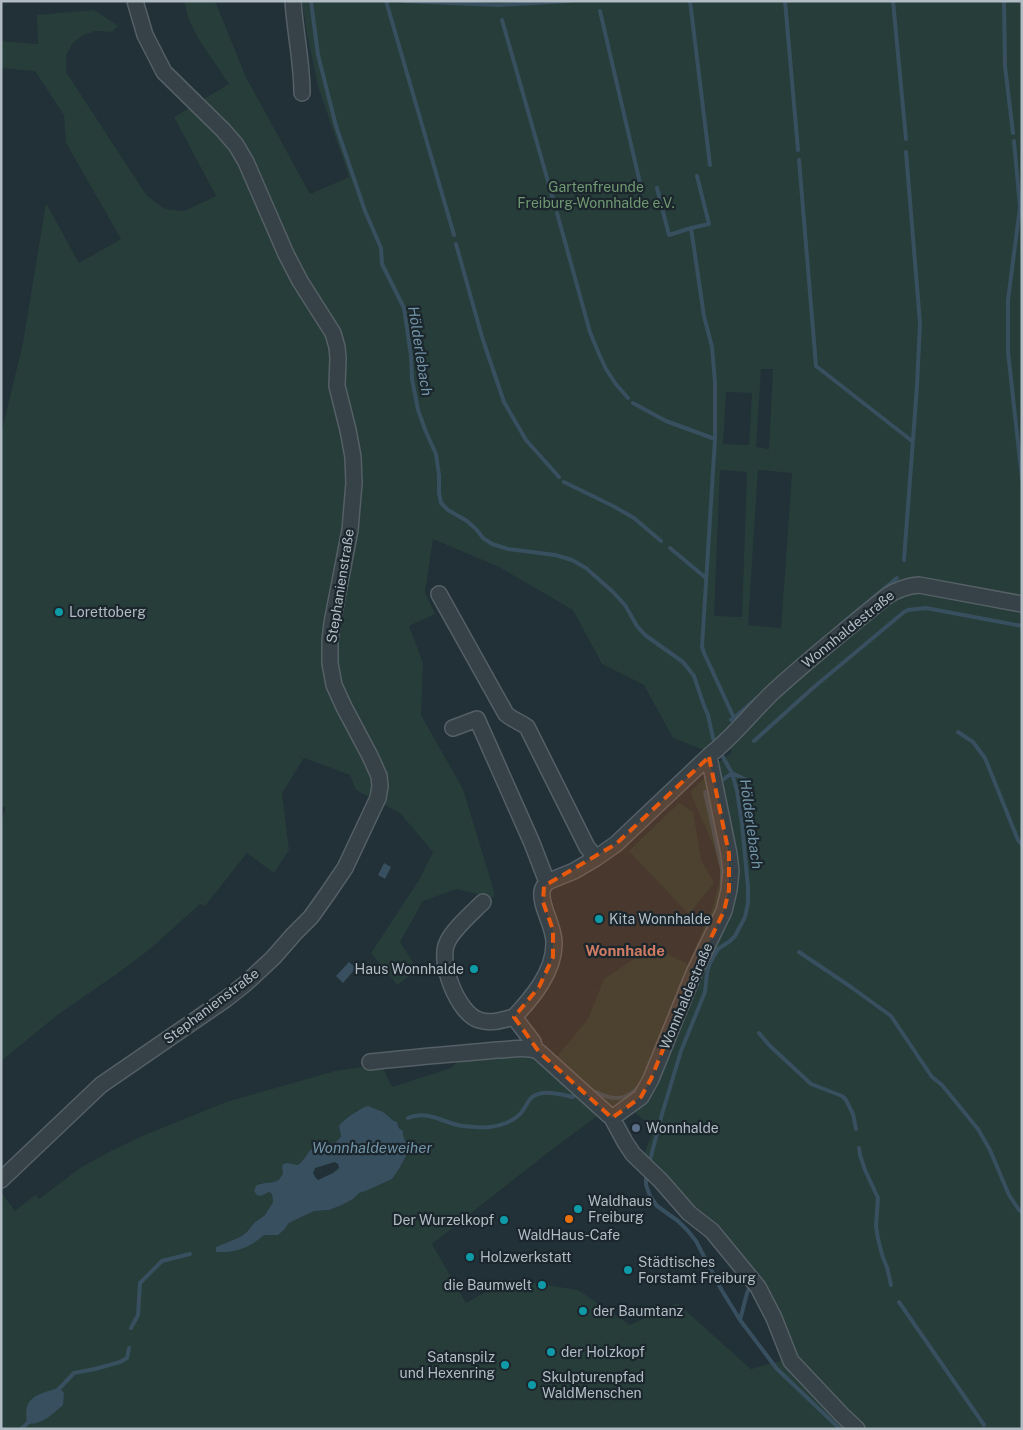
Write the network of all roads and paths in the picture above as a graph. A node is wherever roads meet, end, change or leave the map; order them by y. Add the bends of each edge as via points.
1 (135, 1) edge
2 (293, 1) edge
3 (302, 93) dead end
4 (439, 594) dead end
5 (1022, 604) edge
6 (453, 728) dead end
7 (710, 756) junction
8 (596, 858) junction
9 (547, 882) junction
10 (483, 902) dead end
11 (514, 1016) junction
12 (535, 1049) junction
13 (370, 1062) dead end
14 (612, 1118) junction
15 (1, 1180) edge
16 (857, 1429) edge

1 - 15 street, Stephanienstraße via 145,35 164,72 236,145 296,275 333,333 337,352 337,386 350,439 354,483 350,530 332,623 330,663 334,685 379,776 380,786 378,798 340,874 311,918 273,958 245,984 101,1085
2 - 3 street
4 - 8 street via 506,714 526,727 587,847
5 - 7 street, Wonnhaldestraße via 919,585 896,590 804,664
6 - 9 street via 477,719
7 - 8 street, Wonnhaldestraße via 616,844
7 - 14 street, Wonnhaldestraße via 730,863 724,911 694,972 652,1079 641,1097
8 - 9 street, Wonnhaldestraße
9 - 11 street via 542,892 553,930 553,957 539,986
10 - 11 street via 446,943 444,957 450,983 461,1004 478,1020 490,1022
11 - 12 street
12 - 13 street via 463,1052
12 - 14 street
14 - 16 street via 633,1154 712,1231 747,1273 774,1318 791,1361

